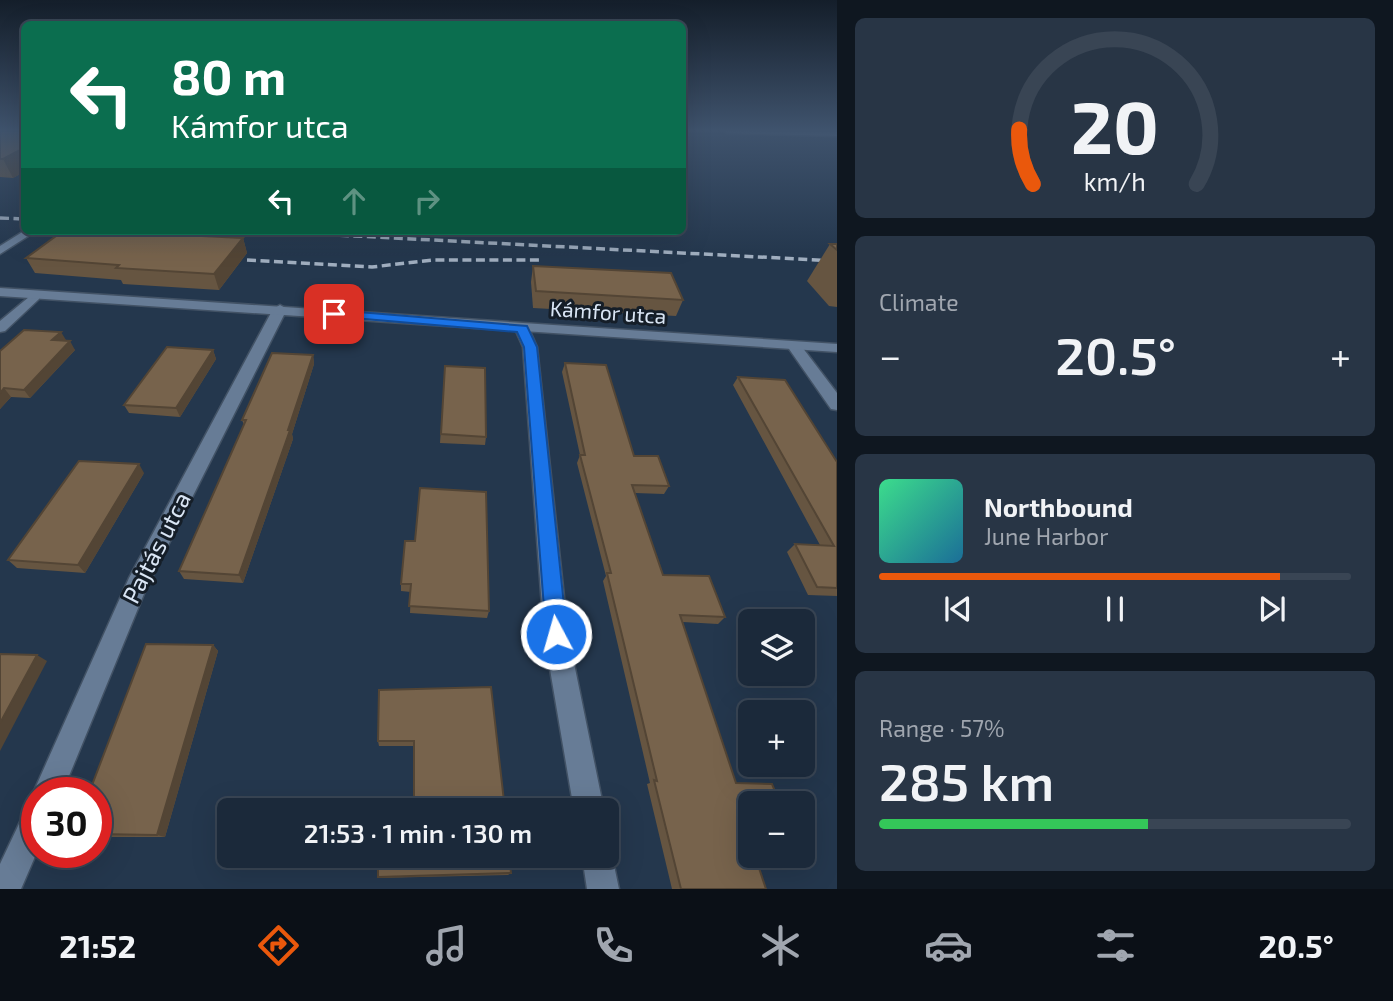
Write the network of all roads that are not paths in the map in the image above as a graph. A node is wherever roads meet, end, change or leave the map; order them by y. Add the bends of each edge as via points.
1 (25, 235) edge
2 (0, 251) edge
3 (0, 292) edge
4 (35, 296) junction
5 (280, 309) junction
6 (0, 328) edge
7 (522, 329) junction
8 (794, 346) junction
9 (836, 348) edge
10 (836, 405) edge
11 (54, 777) edge
12 (587, 798) edge
13 (21, 853) edge
14 (599, 868) edge
15 (5, 889) edge
16 (603, 889) edge

1 - 2 street
3 - 4 street, Kámfor utca
4 - 5 street, Kámfor utca
4 - 6 street
5 - 7 street, Kámfor utca
5 - 11 street, Pajtás utca via 137,585
7 - 8 street, Kámfor utca
7 - 12 street via 530,347 556,634
8 - 9 street, Kámfor utca
8 - 10 street
13 - 15 street
14 - 16 street

